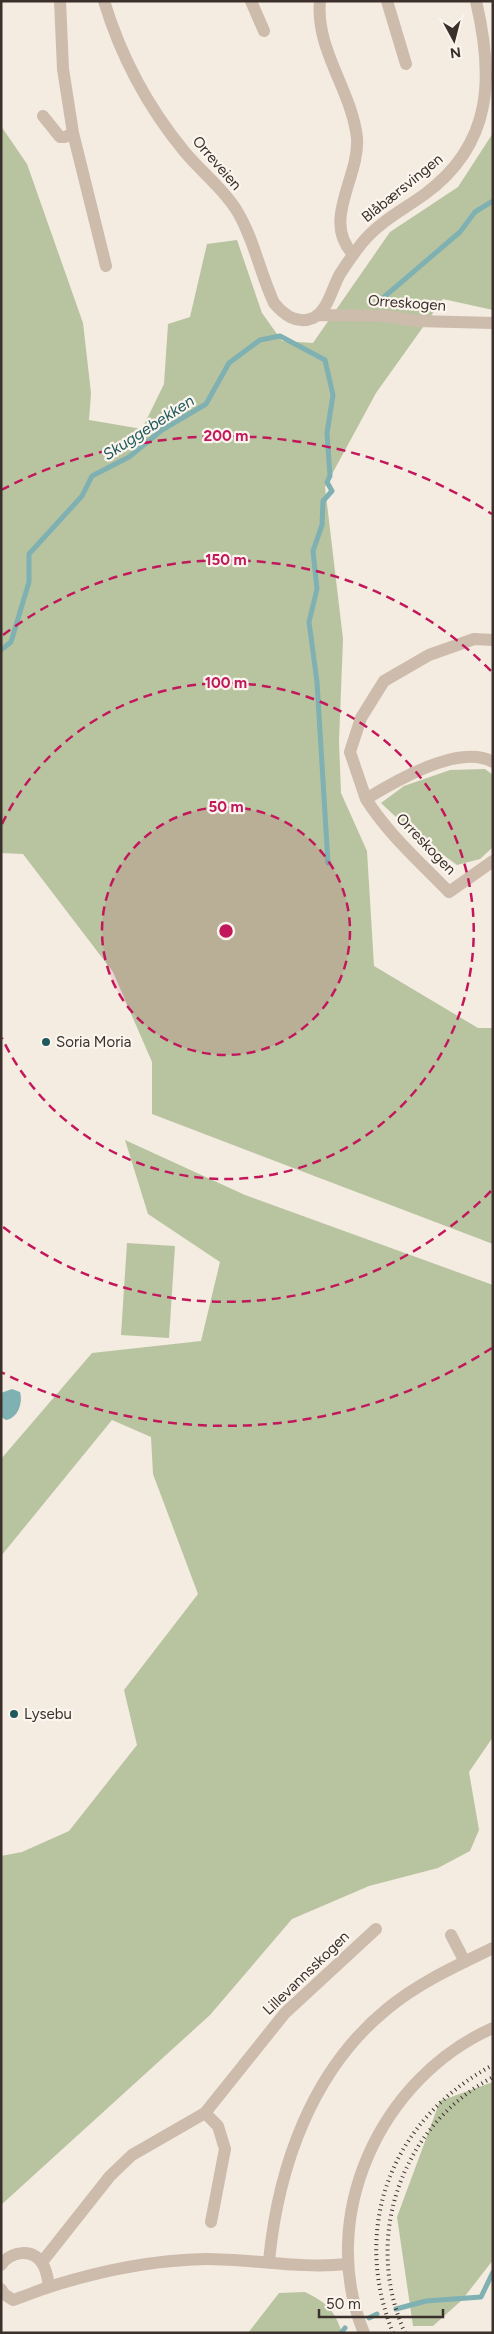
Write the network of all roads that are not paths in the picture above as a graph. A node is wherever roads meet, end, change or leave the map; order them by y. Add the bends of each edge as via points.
1 (60, 1) edge
2 (104, 1) edge
3 (251, 1) edge
4 (320, 1) edge
5 (387, 1) edge
6 (476, 1) edge
7 (264, 32) dead end
8 (406, 64) dead end
9 (43, 116) dead end
10 (72, 133) junction
11 (353, 254) junction
12 (106, 266) dead end
13 (319, 315) junction
14 (493, 323) edge
15 (493, 640) edge
16 (493, 762) edge
17 (366, 799) junction
18 (493, 861) edge
19 (376, 1929) dead end
20 (451, 1935) dead end
21 (493, 1948) edge
22 (466, 1962) junction
23 (493, 2028) edge
24 (205, 2114) junction
25 (211, 2222) dead end
26 (269, 2261) junction
27 (42, 2262) junction
28 (347, 2264) junction
29 (1, 2265) edge
30 (49, 2287) junction
31 (1, 2289) edge
32 (7, 2302) edge
33 (364, 2333) edge

1 - 10 street via 63,70
2 - 13 street, Orreveien via 117,40 149,104 237,212 274,303 290,318 310,320
3 - 7 street
4 - 11 street, Blåbærsvingen via 325,41 351,112 357,139 354,169 340,220 344,242
5 - 8 street
6 - 11 street, Blåbærsvingen via 489,63 486,100 477,131 452,170 426,194 375,230
9 - 10 street via 60,137
10 - 12 street
11 - 13 street, Blåbærsvingen
13 - 14 street, Orreskogen
15 - 17 street, Orreskogen via 474,639 429,655 384,681 361,718 350,752
16 - 17 street via 469,756 450,760 394,782
17 - 18 street, Orreskogen via 396,838 449,892
19 - 24 street, Lillevannsskogen via 285,2013
20 - 22 street
21 - 22 street
22 - 26 street via 421,1984 388,2008 359,2034 337,2062 318,2093 288,2161 278,2199
23 - 28 street via 440,2060 413,2085 387,2118 356,2187 348,2230
24 - 25 street via 218,2126 225,2149
24 - 27 street, Lillevannsskogen via 132,2155 110,2176
26 - 28 street via 329,2266
26 - 30 street via 173,2261 127,2268
27 - 29 street via 22,2252 11,2255
27 - 30 street
28 - 33 street via 353,2300
30 - 32 street
31 - 32 street

